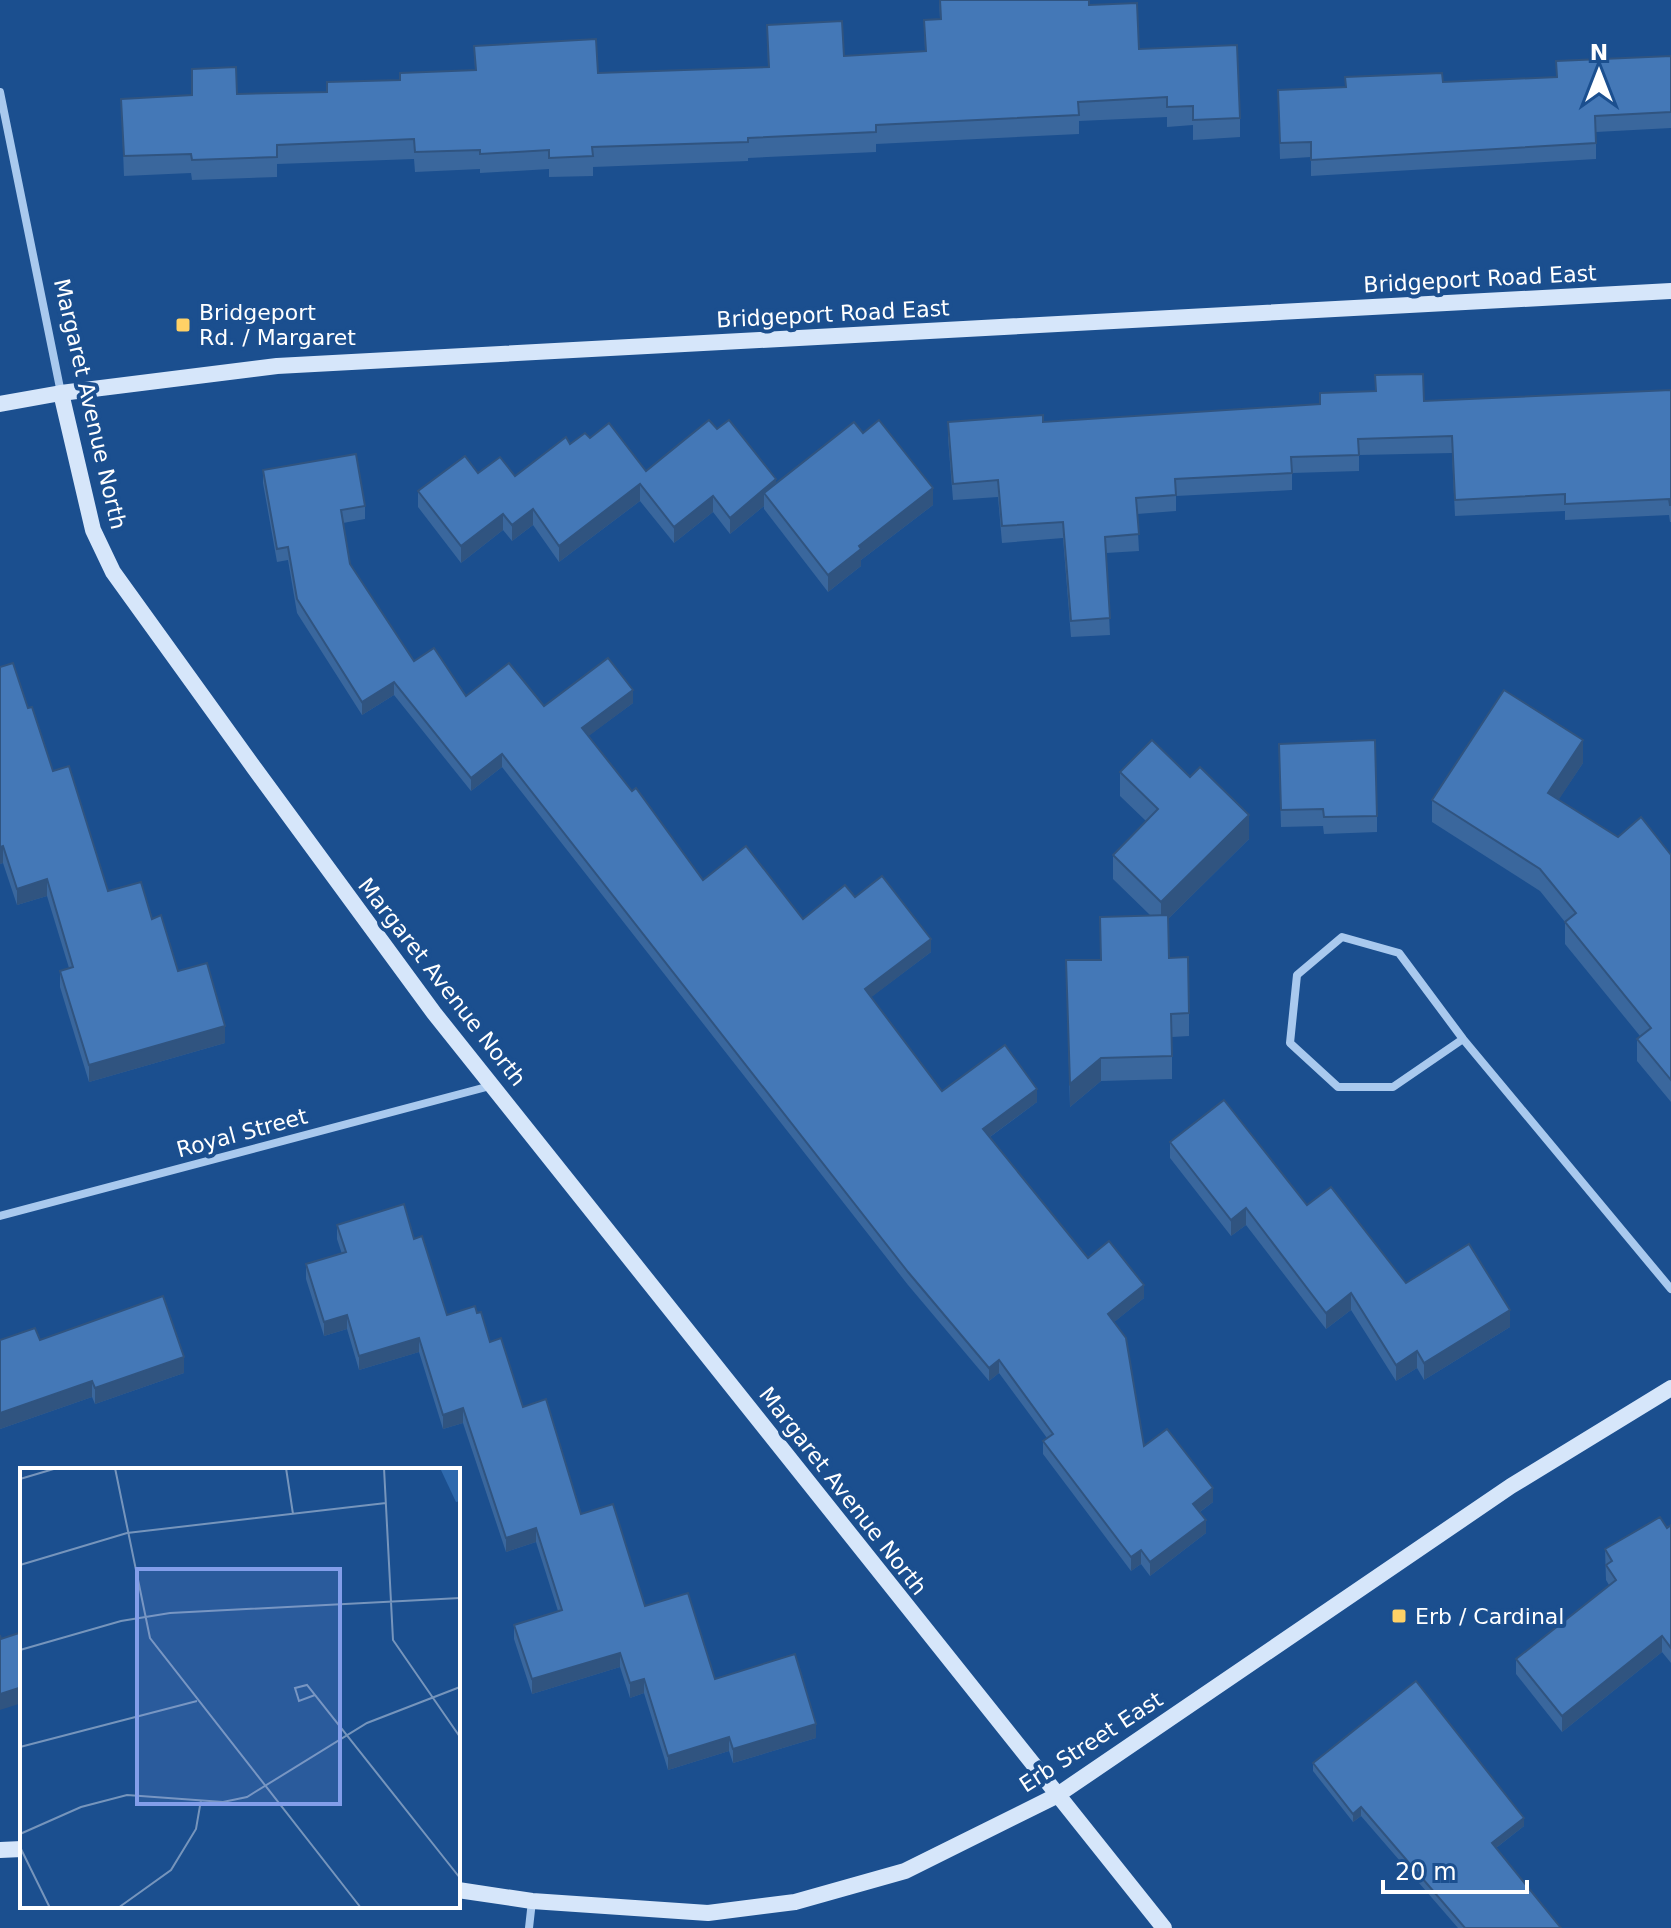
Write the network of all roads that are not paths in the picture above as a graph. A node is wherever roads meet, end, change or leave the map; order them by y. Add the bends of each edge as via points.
1 (0, 92) edge
2 (1671, 291) edge
3 (61, 393) junction
4 (0, 404) edge
5 (1463, 1039) junction
6 (494, 1085) junction
7 (0, 1216) edge
8 (1671, 1289) edge
9 (1671, 1388) edge
10 (1056, 1796) junction
11 (20, 1849) edge
12 (0, 1850) edge
13 (460, 1890) edge
14 (532, 1901) junction
15 (529, 1928) edge
16 (1164, 1928) edge

1 - 3 street, Margaret Avenue North
2 - 3 main road, Bridgeport Road East via 277,366
3 - 4 main road, Bridgeport Road East
3 - 6 main road, Margaret Avenue North via 93,530 113,572 434,1013
5 - 5 street via 1399,953 1342,937 1297,975 1290,1043 1338,1087 1393,1087
5 - 8 street
6 - 7 street, Royal Street
6 - 10 main road, Margaret Avenue North
9 - 10 main road, Erb Street East via 1511,1486
10 - 14 main road, Erb Street East via 905,1871 795,1902 708,1913
10 - 16 main road, Margaret Avenue North
11 - 12 main road
13 - 14 main road, Erb Street East
14 - 15 street

